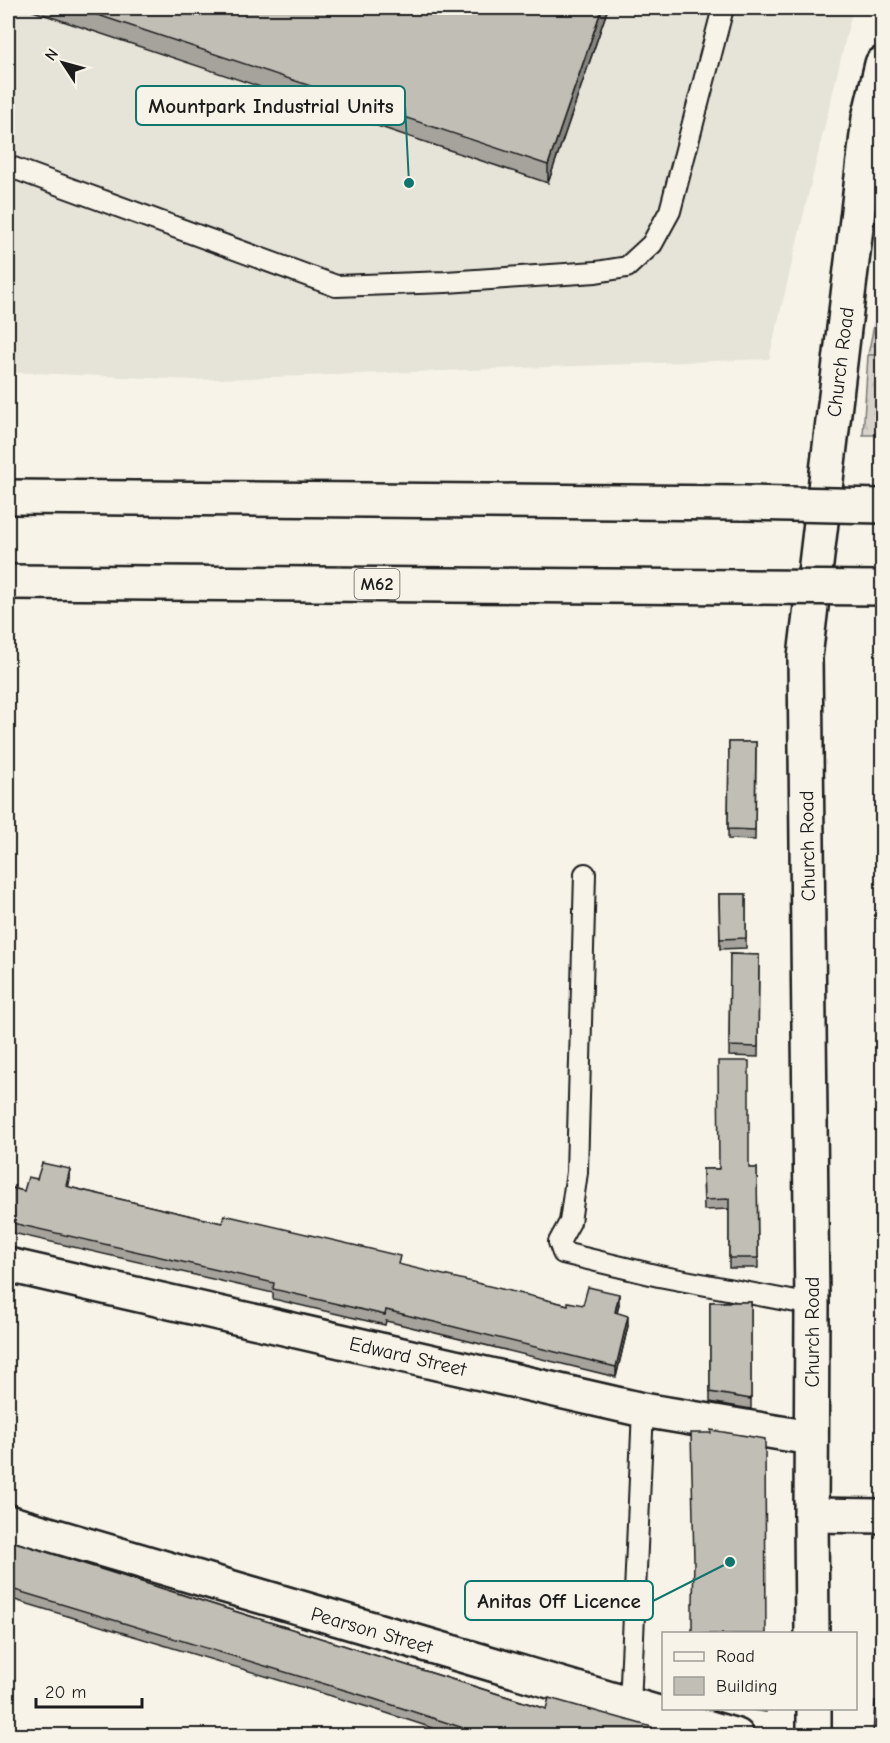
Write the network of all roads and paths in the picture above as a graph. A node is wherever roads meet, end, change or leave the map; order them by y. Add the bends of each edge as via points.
1 (723, 8) edge
2 (882, 64) edge
3 (8, 165) edge
4 (8, 497) edge
5 (882, 506) edge
6 (8, 582) edge
7 (882, 588) edge
8 (585, 874) dead end
9 (8, 1265) edge
10 (812, 1305) junction
11 (643, 1410) junction
12 (811, 1438) junction
13 (811, 1515) junction
14 (882, 1516) edge
15 (8, 1522) edge
16 (812, 1632) edge
17 (630, 1706) junction
18 (814, 1710) edge
19 (736, 1736) edge
20 (814, 1736) edge

1 - 3 lane via 670,211 652,244 627,267 446,282 336,285
2 - 10 main road, Church Road via 868,118 805,657
4 - 5 main road, bridge
6 - 7 main road, M62, bridge
8 - 10 lane via 578,1172 570,1222 559,1242 563,1253
9 - 11 main road, Edward Street
10 - 12 main road, Church Road
11 - 12 main road, Edward Street
11 - 17 lane
12 - 13 main road, Church Road
13 - 14 main road
13 - 16 main road, Church Road
15 - 17 main road, Pearson Street
17 - 19 main road, Pearson Street
18 - 20 main road

